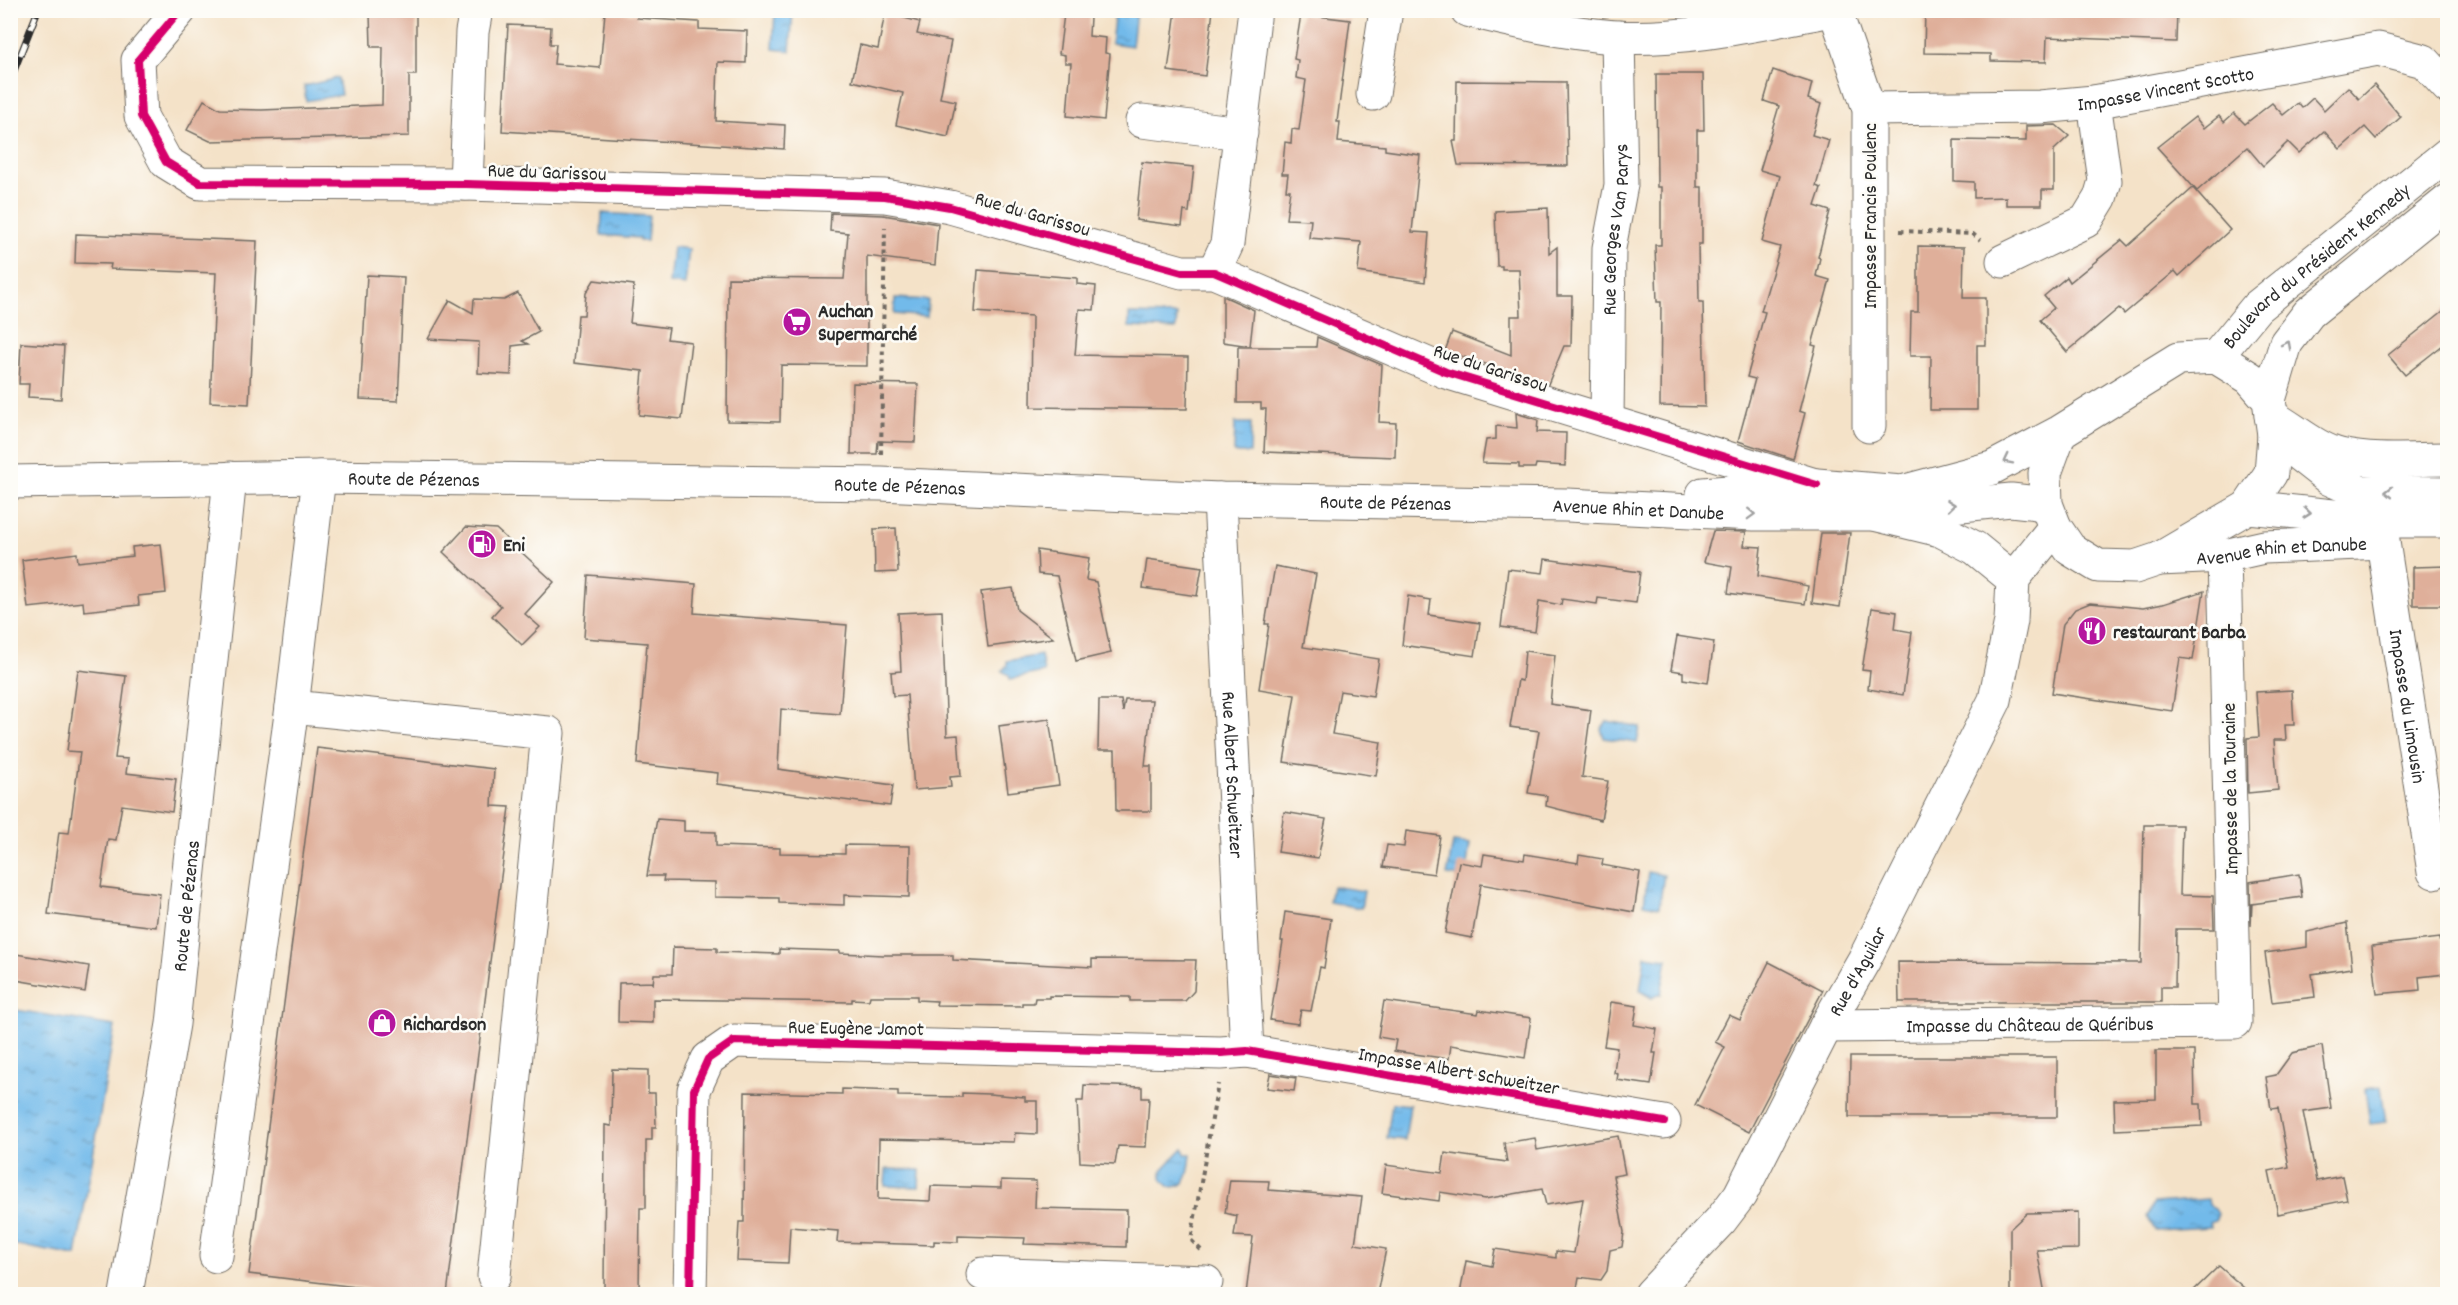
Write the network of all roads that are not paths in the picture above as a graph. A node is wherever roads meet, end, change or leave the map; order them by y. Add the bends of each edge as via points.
1 (180, 10) edge
2 (476, 10) edge
3 (1255, 10) edge
4 (1386, 10) edge
5 (1467, 10) edge
6 (1834, 10) edge
7 (1559, 21) edge
8 (1618, 37) junction
9 (2448, 87) edge
10 (1373, 94) dead end
11 (2094, 102) junction
12 (1869, 109) junction
13 (1142, 121) dead end
14 (1241, 133) junction
15 (2448, 154) edge
16 (466, 184) junction
17 (2448, 201) edge
18 (2003, 261) road end
19 (1214, 272) junction
20 (2216, 357) junction
21 (2271, 417) junction
22 (1607, 421) junction
23 (1869, 426) dead end
24 (2060, 432) junction
25 (2448, 459) edge
26 (230, 477) junction
27 (319, 477) junction
28 (10, 482) edge
29 (1817, 485) junction
30 (2448, 493) edge
31 (1220, 499) junction
32 (1567, 505) junction
33 (2248, 507) junction
34 (1872, 514) junction
35 (2448, 522) edge
36 (2057, 527) junction
37 (2382, 531) junction
38 (2224, 556) junction
39 (2159, 559) junction
40 (2013, 579) junction
41 (2011, 621) junction
42 (292, 707) junction
43 (2434, 872) dead end
44 (2235, 1022) joint
45 (1826, 1026) junction
46 (1234, 1052) junction
47 (1664, 1122) dead end
48 (216, 1256) dead end
49 (982, 1274) dead end
50 (494, 1276) dead end
51 (1206, 1278) edge
52 (126, 1294) edge
53 (690, 1294) edge
54 (1651, 1294) edge

1 - 16 street, Rue du Garissou via 138,60 141,116 166,162 200,183
2 - 16 street
3 - 14 street
4 - 10 street
5 - 7 street
6 - 8 street via 1701,34
6 - 12 street, Impasse Francis Poulenc
7 - 8 street
8 - 22 street, Rue Georges Van Parys via 1621,185 1609,248
9 - 11 street, Impasse Vincent Scotto via 2424,61 2378,49
11 - 12 street, Impasse Vincent Scotto via 2040,107
11 - 18 street via 2105,181 2100,198 2086,220
12 - 23 street, Impasse Francis Poulenc
13 - 14 street
14 - 19 street via 1227,244
15 - 20 street, Boulevard du Président Kennedy via 2257,307
16 - 19 street, Rue du Garissou via 885,196 950,207 1182,272
21 -> 17 street, Boulevard du Président Kennedy via 2286,343 2309,313
19 - 22 street, Rue du Garissou via 1446,372
20 - 21 street via 2250,378
20 - 24 street via 2178,359
21 - 25 street via 2339,454 2394,460
30 -> 21 street via 2360,492 2330,479
21 - 33 street, Boulevard du Président Kennedy via 2271,473
22 - 29 street, Rue du Garissou
24 -> 29 street, Avenue Rhin et Danube via 1992,468 1902,492
24 - 36 street via 2045,473
26 - 27 street, Route de Pézenas
26 - 28 street, Route de Pézenas
26 - 52 street, Route de Pézenas via 173,1024
27 - 31 street, Route de Pézenas via 880,484
27 - 42 street
29 - 32 street, Avenue Rhin et Danube
31 - 32 street, Route de Pézenas
31 - 46 street, Rue Albert Schweitzer
32 -> 34 street, Avenue Rhin et Danube via 1754,514
33 -> 37 street, Avenue Rhin et Danube
33 - 39 street
34 -> 36 street, Avenue Rhin et Danube via 2011,500
34 - 40 street via 1940,530 1975,549
35 - 37 street, Avenue Rhin et Danube
36 - 39 street via 2098,566 2135,567
36 - 40 street
36 - 41 street, Rue d'Aguilar
37 - 38 street, Avenue Rhin et Danube
37 - 43 street, Impasse du Limousin
38 - 39 street, Avenue Rhin et Danube
38 - 44 street, Impasse de la Touraine
40 - 41 street, Rue d'Aguilar
41 - 45 street, Rue d'Aguilar via 1995,700
42 - 48 street
42 - 50 street via 548,733
44 - 45 street, Impasse du Château de Quéribus
45 - 54 street, Rue d'Aguilar via 1740,1195
46 - 47 street, Impasse Albert Schweitzer
46 - 53 street, Rue Eugène Jamot via 734,1041 708,1059 694,1090
49 - 51 street

